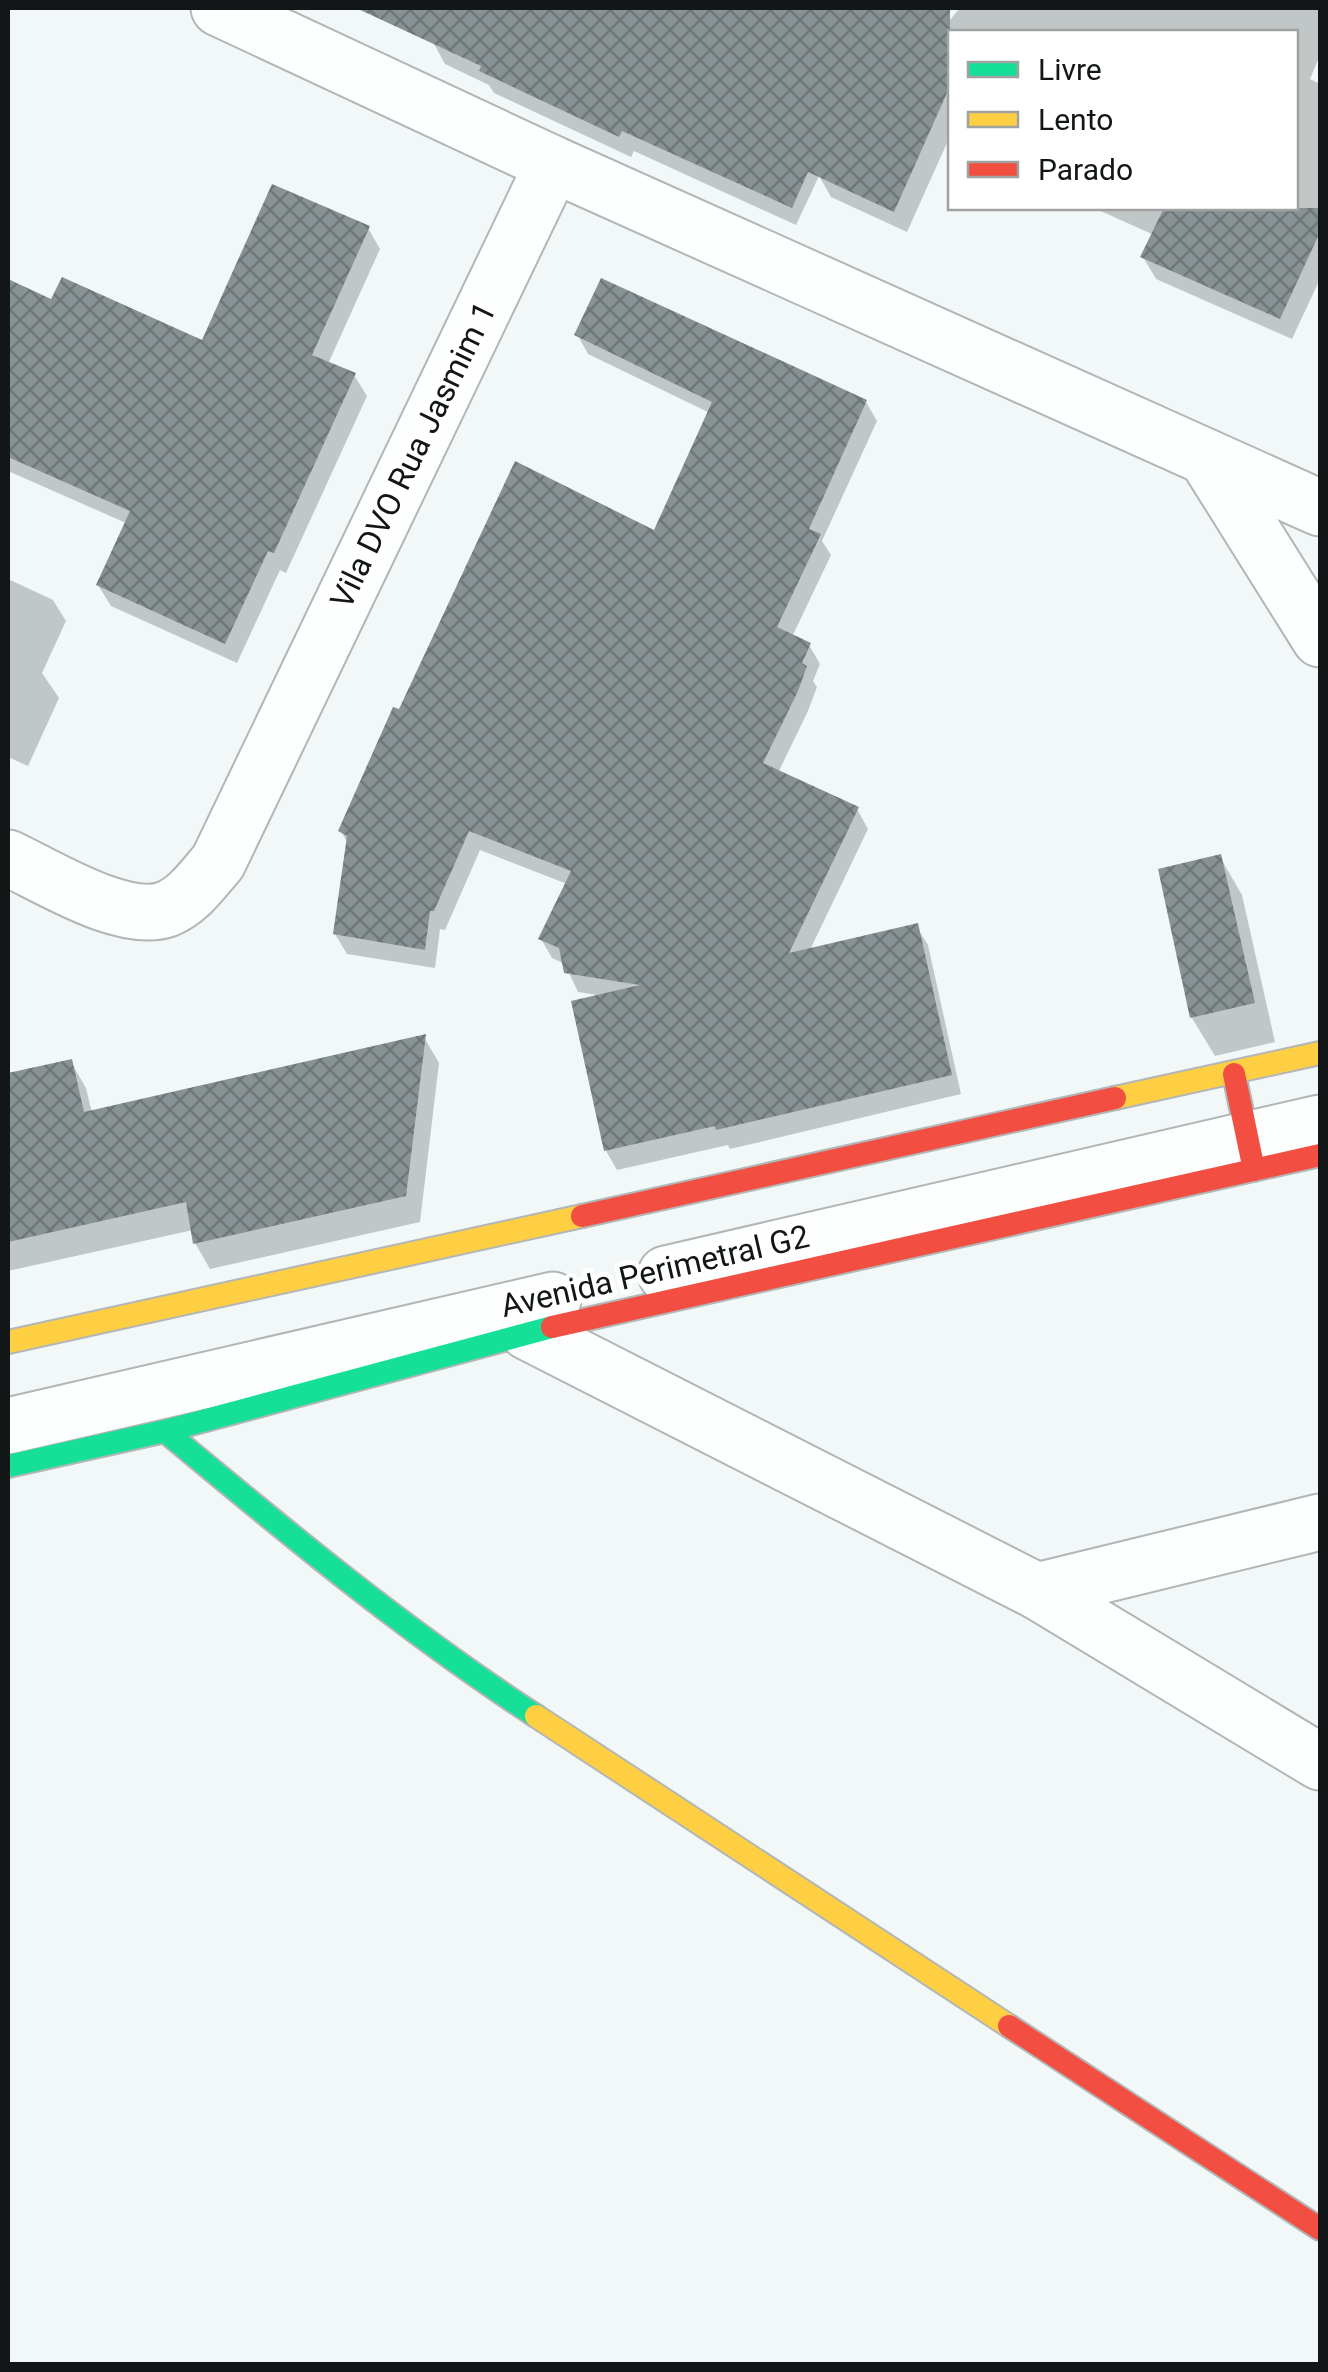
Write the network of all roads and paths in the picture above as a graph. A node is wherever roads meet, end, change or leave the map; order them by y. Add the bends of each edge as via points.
1 (219, 8) edge
2 (552, 164) junction
3 (1206, 457) junction
4 (1320, 508) edge
5 (1320, 639) edge
6 (8, 858) edge
7 (1320, 1052) edge
8 (1234, 1074) junction
9 (1320, 1122) edge
10 (1251, 1154) junction
11 (1320, 1155) edge
12 (528, 1332) junction
13 (8, 1342) edge
14 (8, 1426) edge
15 (165, 1431) junction
16 (8, 1466) edge
17 (1320, 1522) edge
18 (1037, 1591) junction
19 (1320, 1762) edge
20 (1320, 2229) edge

1 - 2 street
2 - 3 street
2 - 6 street, Vila DVO Rua Jasmim 1 via 218,862 190,895 165,910 124,911
3 - 4 street
3 - 5 street
7 - 8 street
8 - 10 street
8 - 13 street
9 - 10 street
10 - 11 street, Avenida Perimetral G2
10 - 12 street, Avenida Perimetral G2
10 - 14 street
12 - 15 street, Avenida Perimetral G2
12 - 18 street
15 - 16 street, Avenida Perimetral G2
15 - 20 street via 474,1676
17 - 18 street
18 - 19 street

